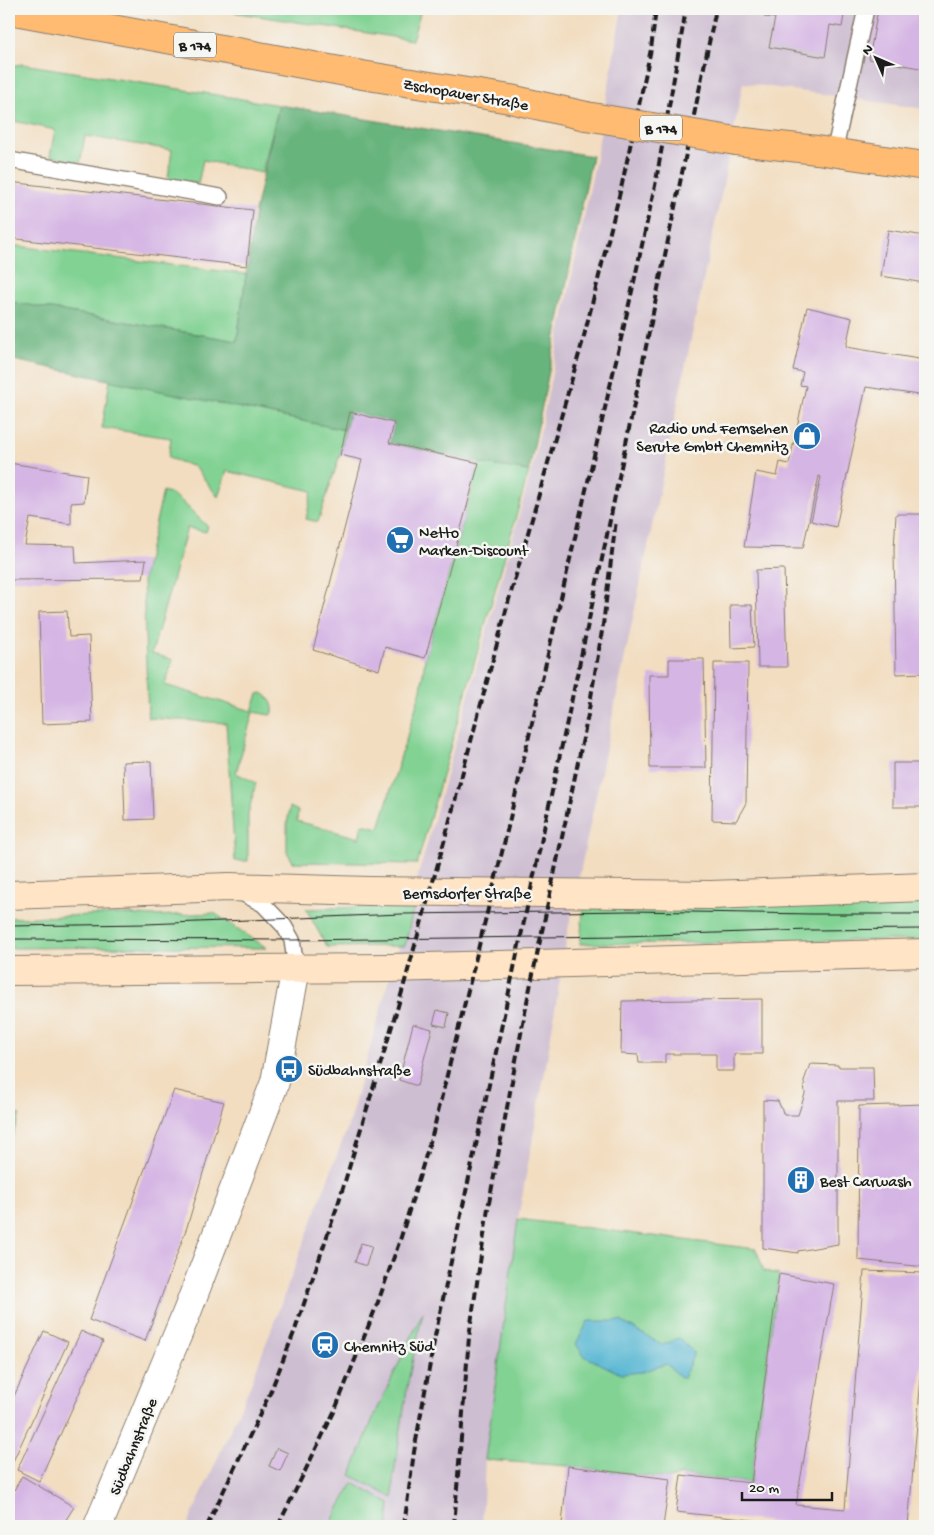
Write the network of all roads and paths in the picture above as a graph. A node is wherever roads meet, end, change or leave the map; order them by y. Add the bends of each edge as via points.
1 (866, 9) edge
2 (9, 10) edge
3 (834, 153) junction
4 (15, 157) edge
5 (925, 166) edge
6 (226, 195) dead end
7 (230, 887) junction
8 (925, 887) edge
9 (9, 895) edge
10 (925, 953) edge
11 (296, 968) junction
12 (9, 972) edge
13 (98, 1526) edge

1 - 3 lane
2 - 3 main road, Zschopauer Straße / B 174, bridge via 510,99 586,116 736,141
3 - 5 main road, Zschopauer Straße / B 174
4 - 6 lane
7 - 8 street, Bernsdorfer Straße via 711,895
7 - 9 street, Bernsdorfer Straße
7 - 11 lane via 263,904 284,926 292,940
10 - 11 street
11 - 12 street
11 - 13 street, Südbahnstraße via 275,1082 187,1312

